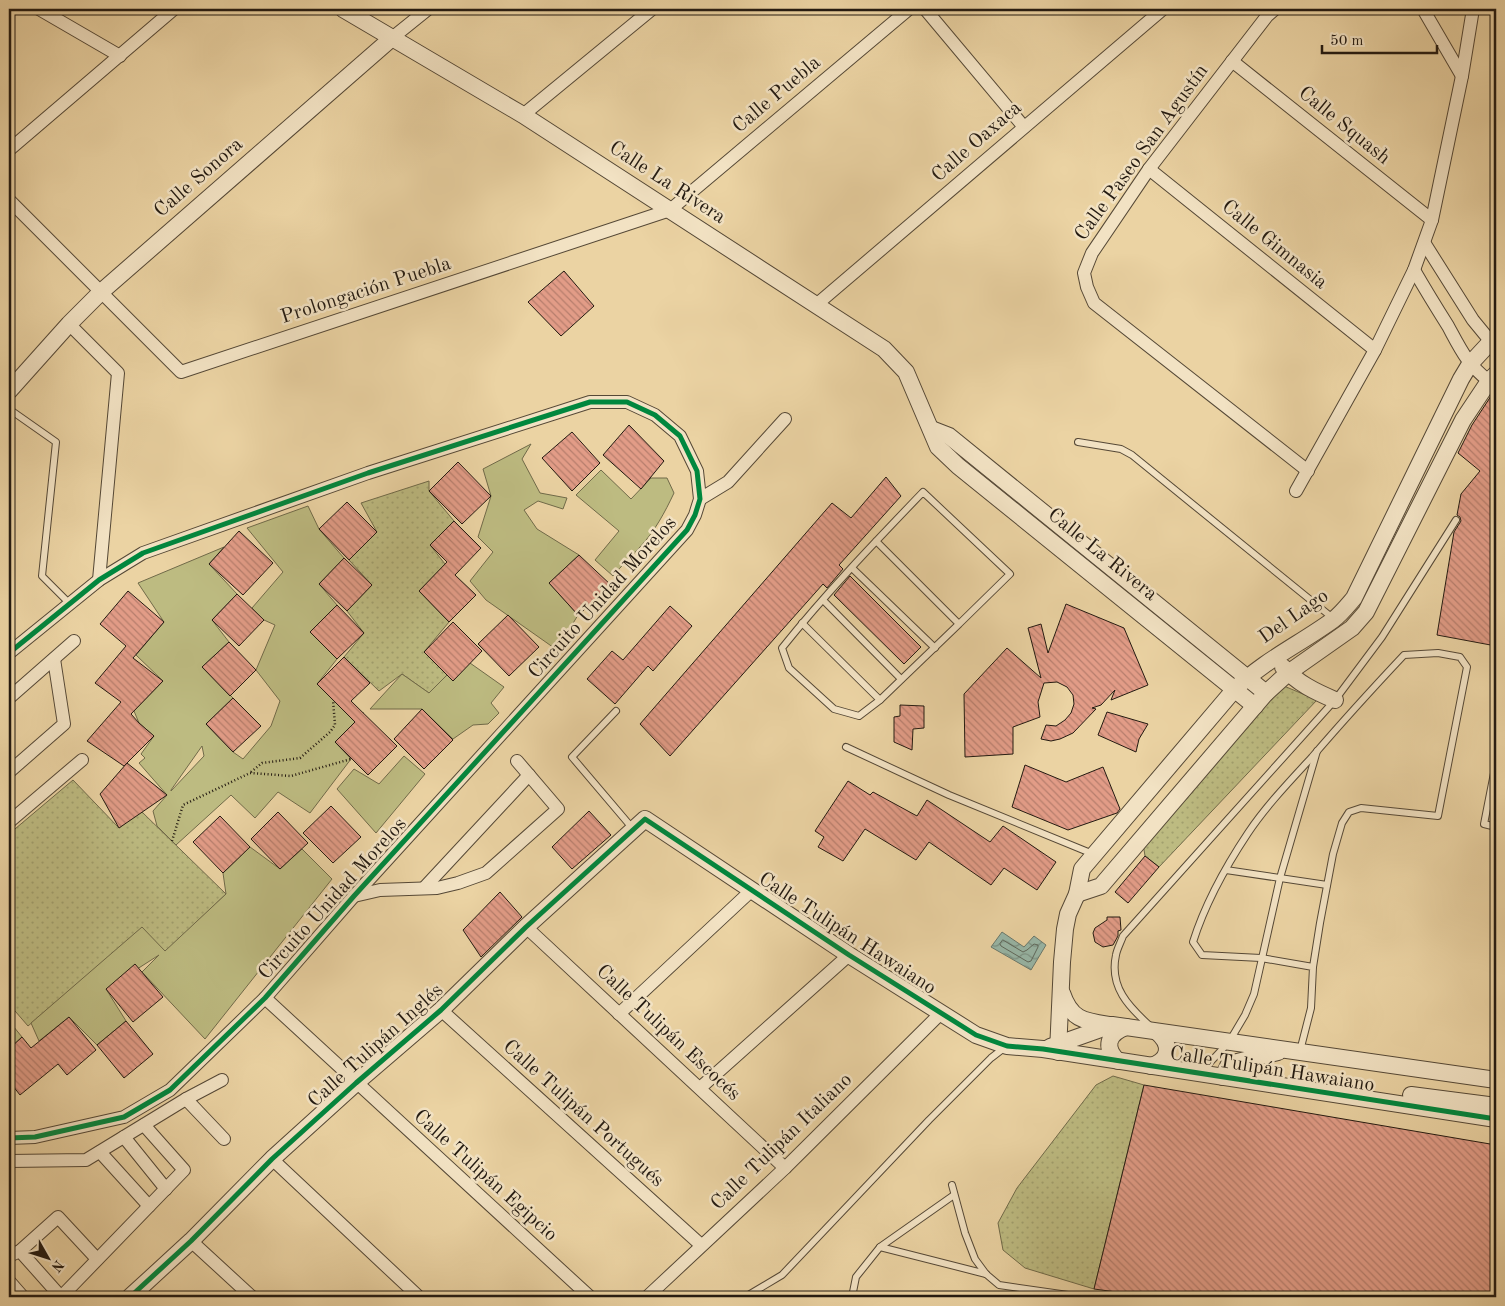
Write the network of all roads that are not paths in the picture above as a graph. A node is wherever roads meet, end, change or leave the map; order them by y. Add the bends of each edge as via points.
1 (39, 9) edge
2 (174, 9) edge
3 (343, 9) edge
4 (428, 9) edge
5 (652, 9) edge
6 (909, 9) edge
7 (925, 9) edge
8 (1163, 9) edge
9 (1275, 9) edge
10 (1423, 9) edge
11 (1473, 9) edge
12 (392, 38) junction
13 (120, 56) junction
14 (1232, 61) junction
15 (1462, 76) junction
16 (523, 115) junction
17 (1024, 127) junction
18 (9, 150) edge
19 (1149, 169) junction
20 (9, 200) edge
21 (670, 210) junction
22 (1432, 220) junction
23 (1425, 244) junction
24 (1414, 270) junction
25 (101, 292) junction
26 (816, 305) junction
27 (69, 324) junction
28 (1495, 342) edge
29 (1375, 350) junction
30 (1470, 364) junction
31 (1493, 378) edge
32 (9, 391) edge
33 (9, 409) edge
34 (1446, 409) junction
35 (785, 419) dead end
36 (1463, 420) junction
37 (931, 430) junction
38 (1078, 442) dead end
39 (969, 453) junction
40 (958, 466) junction
41 (1308, 471) junction
42 (1296, 491) dead end
43 (700, 499) junction
44 (1456, 520) dead end
45 (876, 541) junction
46 (852, 568) junction
47 (99, 580) junction
48 (823, 600) junction
49 (69, 603) junction
50 (1334, 619) junction
51 (802, 623) junction
52 (959, 624) junction
53 (74, 640) dead end
54 (935, 648) junction
55 (9, 653) edge
56 (1274, 658) junction
57 (54, 659) junction
58 (1288, 674) junction
59 (1247, 677) junction
60 (901, 679) junction
61 (1234, 690) junction
62 (1266, 693) junction
63 (9, 698) edge
64 (880, 700) junction
65 (1335, 700) junction
66 (1255, 706) junction
67 (616, 711) dead end
68 (846, 747) dead end
69 (1318, 750) junction
70 (82, 760) dead end
71 (517, 761) dead end
72 (1496, 763) edge
73 (9, 772) edge
74 (529, 775) junction
75 (9, 822) edge
76 (639, 824) junction
77 (1496, 827) edge
78 (1093, 854) junction
79 (1226, 870) junction
80 (1280, 878) junction
81 (1327, 885) junction
82 (424, 888) junction
83 (752, 890) junction
84 (1078, 894) junction
85 (354, 896) junction
86 (526, 926) junction
87 (849, 955) junction
88 (1261, 958) junction
89 (1313, 967) junction
90 (1062, 990) junction
91 (265, 998) junction
92 (441, 1010) junction
93 (941, 1013) junction
94 (619, 1014) junction
95 (1119, 1026) junction
96 (1157, 1032) junction
97 (1229, 1042) junction
98 (1007, 1046) junction
99 (1053, 1048) junction
100 (1294, 1051) junction
101 (1118, 1061) junction
102 (1151, 1066) junction
103 (1199, 1074) junction
104 (1223, 1077) junction
105 (222, 1080) dead end
106 (1496, 1080) edge
107 (356, 1083) junction
108 (700, 1088) junction
109 (1292, 1088) junction
110 (186, 1099) junction
111 (1496, 1106) edge
112 (1496, 1119) edge
113 (144, 1124) junction
114 (124, 1137) junction
115 (9, 1138) edge
116 (224, 1139) dead end
117 (100, 1152) junction
118 (272, 1160) junction
119 (9, 1162) edge
120 (784, 1168) junction
121 (952, 1185) dead end
122 (166, 1189) junction
123 (954, 1195) junction
124 (149, 1206) junction
125 (191, 1241) junction
126 (701, 1245) junction
127 (880, 1247) junction
128 (14, 1254) edge
129 (97, 1259) junction
130 (986, 1274) junction
131 (9, 1281) edge
132 (24, 1297) edge
133 (61, 1297) edge
134 (130, 1297) edge
135 (252, 1297) edge
136 (419, 1297) edge
137 (590, 1297) edge
138 (647, 1297) edge
139 (745, 1297) edge
140 (852, 1297) edge
141 (1082, 1297) edge

1 - 13 street
2 - 13 street
3 - 12 street, Calle La Rivera
4 - 12 street, Calle Sonora
5 - 16 street
6 - 21 street, Calle Puebla
7 - 17 street
8 - 17 street, Calle Oaxaca
9 - 14 street, Calle Paseo San Agustín
10 - 15 street
11 - 15 street
12 - 16 street, Calle La Rivera
12 - 25 street, Calle Sonora
13 - 18 street
14 - 19 street, Calle Paseo San Agustín
14 - 22 street, Calle Squash
15 - 22 street
16 - 21 street, Calle La Rivera
17 - 26 street, Calle Oaxaca
19 - 29 street, Calle Gimnasia
19 - 41 street, Calle Paseo San Agustín via 1092,253 1084,273 1094,303
20 - 25 street
21 - 25 street, Prolongación Puebla via 181,372
21 - 26 street, Calle La Rivera
22 - 23 street
23 - 24 street
23 - 28 street via 1472,318
24 - 29 street
24 - 30 street
25 - 27 street, Calle Sonora
26 - 37 street, Calle La Rivera via 895,358 906,372
27 - 32 street, Calle Sonora
27 - 47 street via 118,373
28 - 30 street, Del Lago
29 - 41 street
30 - 31 street
30 - 34 street, Del Lago
31 - 36 street, Del Lago
33 - 49 lane via 56,442 42,576
34 - 36 street
34 - 50 street, Del Lago via 1354,598
35 - 43 street via 728,482
36 - 58 street, Del Lago via 1366,612 1352,628
37 - 39 street, Calle La Rivera via 949,436
37 - 40 street, Calle La Rivera via 938,447
38 - 50 lane via 1120,449 1132,455
39 - 40 street
39 - 59 street, Calle La Rivera
40 - 61 street, Calle La Rivera
41 - 42 street
43 - 47 street, Circuito Unidad Morelos via 697,471 680,436 655,415 627,402 590,402 368,473 143,553
43 - 85 street, Circuito Unidad Morelos via 687,530
44 - 65 lane via 1382,637
45 - 46 lane
45 - 52 lane
45 - 52 lane via 924,492 1010,574
46 - 48 lane
46 - 54 lane
47 - 49 street, Circuito Unidad Morelos
48 - 51 lane
48 - 60 lane
49 - 55 street, Circuito Unidad Morelos
50 - 56 street, Del Lago
51 - 64 lane
51 - 64 lane via 782,648 789,668 834,709 860,716
52 - 54 lane
53 - 57 street
54 - 60 lane
56 - 58 street
56 - 59 street, Del Lago
57 - 63 street
57 - 73 street via 64,724
58 - 62 street, Del Lago
58 - 65 street
59 - 61 street, Del Lago
59 - 62 street, Calle La Rivera
60 - 64 lane
61 - 66 street, Calle La Rivera
61 - 78 street, Del Lago
62 - 66 street, Del Lago
65 - 96 lane via 1123,936 1116,956 1115,978 1123,998
66 - 84 street, Del Lago via 1101,886
67 - 76 lane via 572,757
68 - 78 lane
69 - 79 lane via 1248,832
69 - 80 lane
69 - 81 lane via 1404,655 1438,653 1460,657 1467,667 1438,816 1362,808 1349,812 1342,824
70 - 75 street
71 - 74 street
72 - 77 lane via 1484,824
74 - 82 street
74 - 82 street via 558,809 486,873 458,883
76 - 83 street, Calle Tulipán Hawaiano
76 - 86 street, Calle Tulipán Inglés
78 - 84 street, Del Lago via 1082,869
79 - 80 lane
79 - 88 lane via 1193,942 1202,955
80 - 81 lane
80 - 88 lane
81 - 89 lane
82 - 85 street via 380,890
83 - 87 street, Calle Tulipán Hawaiano
83 - 94 street
84 - 90 street, Del Lago via 1065,929
85 - 91 street, Circuito Unidad Morelos
86 - 92 street, Calle Tulipán Inglés
86 - 94 street, Calle Tulipán Escocés
87 - 93 street, Calle Tulipán Hawaiano
87 - 108 street
88 - 89 lane
88 - 97 lane via 1254,994
89 - 100 lane via 1311,1008
90 - 95 street, Del Lago via 1067,1007 1077,1018
90 - 99 street, Del Lago
91 - 107 street, Circuito Unidad Morelos
91 - 115 street, Circuito Unidad Morelos via 170,1090 124,1117 35,1137
92 - 107 street, Calle Tulipán Inglés
92 - 126 street, Calle Tulipán Portugués
93 - 98 street, Calle Tulipán Hawaiano via 976,1035
93 - 120 street, Calle Tulipán Italiano
94 - 108 street, Calle Tulipán Escocés
95 - 96 street, Calle Tulipán Hawaiano
95 - 99 street, Calle Tulipán Hawaiano
95 - 101 street via 1109,1046
96 - 97 street, Calle Tulipán Hawaiano
96 - 102 street via 1164,1038 1166,1056
97 - 100 street, Calle Tulipán Hawaiano
97 - 103 lane
98 - 99 street, Calle Tulipán Hawaiano
98 - 139 lane via 929,1120 782,1275
99 - 101 street, Calle Tulipán Hawaiano
100 - 104 street via 1229,1064
100 - 106 street, Calle Tulipán Hawaiano
101 - 102 street, Calle Tulipán Hawaiano
102 - 103 street, Calle Tulipán Hawaiano
103 - 104 street, Calle Tulipán Hawaiano
104 - 109 street, Calle Tulipán Hawaiano
105 - 110 street
107 - 118 street, Calle Tulipán Inglés
107 - 137 street, Calle Tulipán Egipcio
108 - 120 street, Calle Tulipán Escocés
109 - 111 street via 1330,1085
109 - 112 street, Calle Tulipán Hawaiano
110 - 113 street
110 - 116 street
113 - 114 street
113 - 122 street via 184,1170
114 - 117 street
114 - 122 street
117 - 119 street via 86,1160
117 - 124 street
118 - 125 street, Calle Tulipán Inglés
118 - 136 street
120 - 126 street, Calle Tulipán Italiano
121 - 123 lane
122 - 124 street
123 - 127 lane
123 - 130 lane via 965,1233
124 - 129 street
125 - 134 street, Calle Tulipán Inglés
125 - 135 street
126 - 138 street, Calle Tulipán Italiano
127 - 130 lane
127 - 140 lane via 856,1277
128 - 129 street via 58,1217
128 - 133 street
129 - 133 street
130 - 141 lane via 999,1285
131 - 132 street

